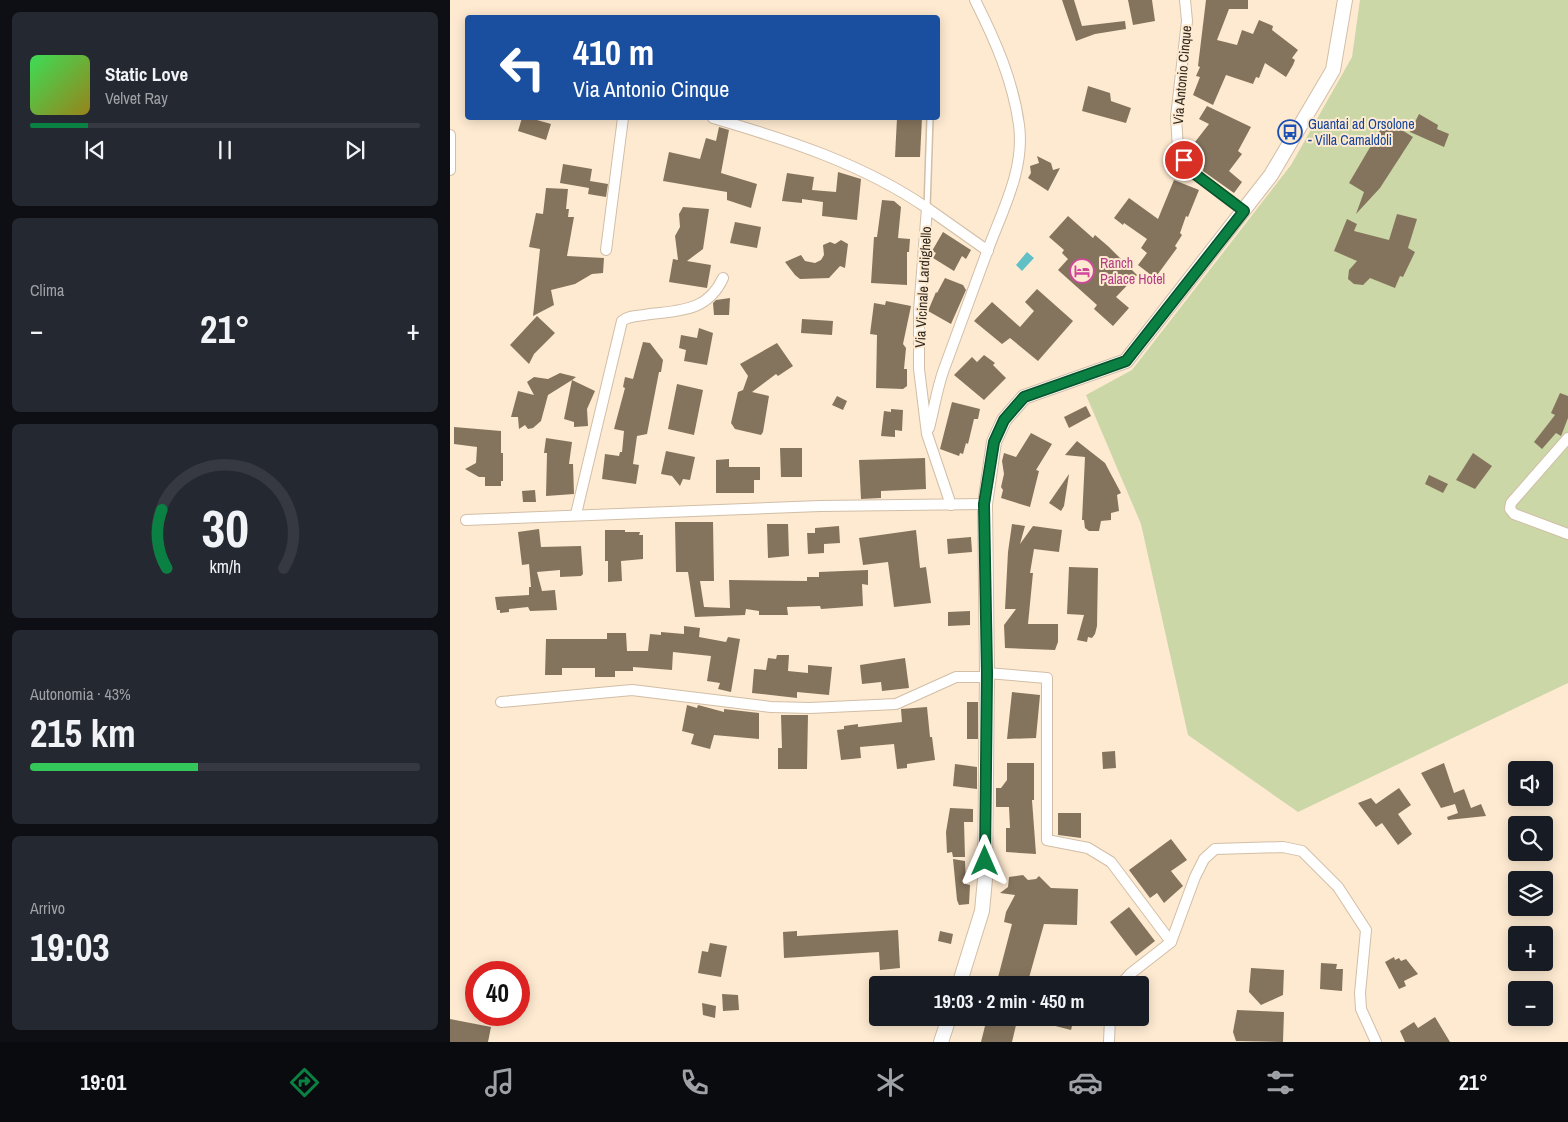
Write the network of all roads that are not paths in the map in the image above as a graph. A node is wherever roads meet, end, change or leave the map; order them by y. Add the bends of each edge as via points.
1 (975, 0) edge
2 (1185, 0) edge
3 (1345, 0) edge
4 (623, 120) edge
5 (721, 120) edge
6 (930, 120) edge
7 (450, 135) edge
8 (450, 170) edge
9 (927, 208) junction
10 (1244, 211) junction
11 (606, 250) dead end
12 (988, 251) junction
13 (723, 278) dead end
14 (928, 434) junction
15 (1568, 438) edge
16 (984, 504) junction
17 (951, 505) junction
18 (576, 514) junction
19 (466, 520) dead end
20 (1568, 534) edge
21 (987, 675) junction
22 (501, 702) dead end
23 (1171, 942) junction
24 (962, 976) edge
25 (1131, 976) edge
26 (946, 1026) edge
27 (1110, 1026) edge
28 (941, 1042) edge
29 (1109, 1042) edge
30 (1376, 1042) edge

1 - 12 street via 1003,59 1020,126 1016,175
2 - 10 street, Via Antonio Cinque via 1188,21 1176,117 1178,149 1191,171
3 - 10 street via 1333,70 1271,175
4 - 11 street
5 - 9 street, Via Vicinale Lardighello via 862,170 896,186
6 - 9 lane
7 - 8 street
9 - 12 street
9 - 14 street, Via Vicinale Lardighello via 919,311 919,368
10 - 16 street via 1126,361 1024,397 1004,420 994,442
12 - 14 street via 943,372
13 - 18 street via 714,294 699,305 622,321
14 - 17 street, Via Vicinale Lardighello
15 - 20 street via 1511,503 1510,509 1514,514
16 - 17 street
16 - 21 street
17 - 18 street
18 - 19 street
21 - 22 street via 956,677 896,704 771,707 632,690
21 - 23 street via 1047,678 1047,840 1088,848 1111,862
21 - 24 street via 985,879 982,911
23 - 25 street
23 - 30 street via 1195,877 1204,859 1215,849 1283,847 1302,851 1338,887 1366,930 1361,1009
26 - 28 street
27 - 29 street

